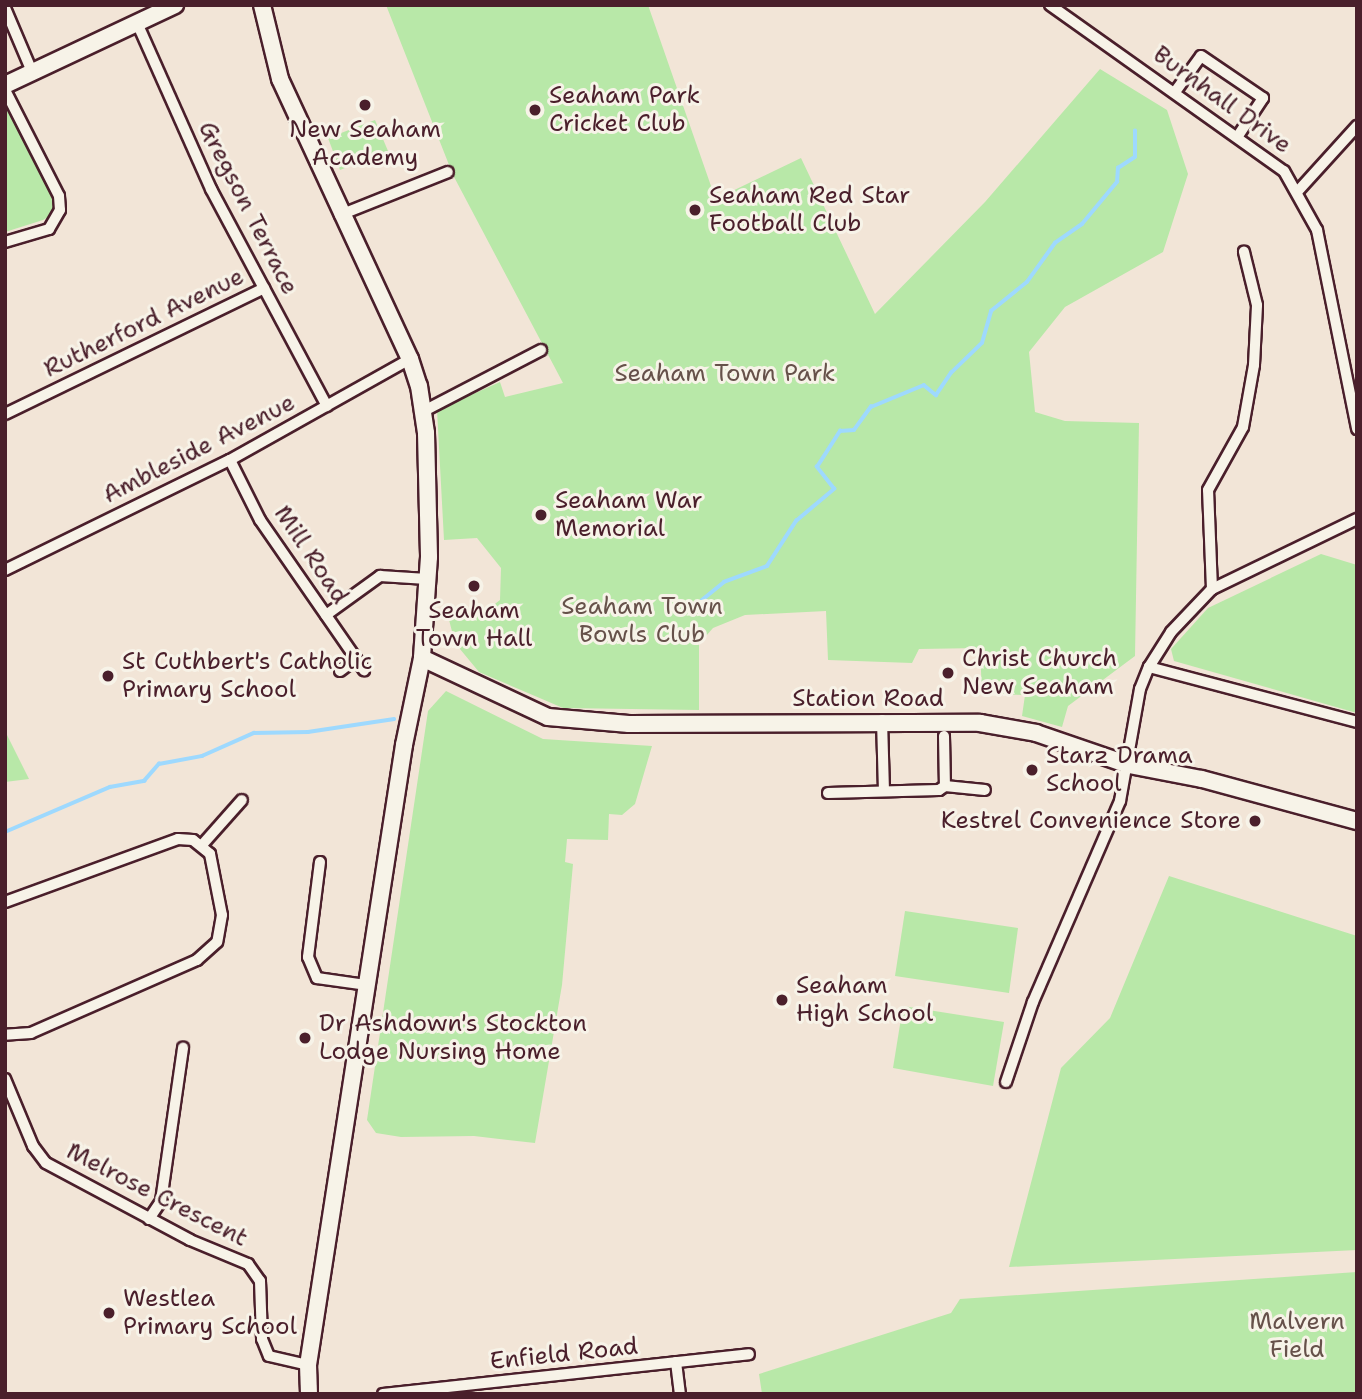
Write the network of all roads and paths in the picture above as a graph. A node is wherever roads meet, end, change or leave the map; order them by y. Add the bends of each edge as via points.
1 (174, 5) edge
2 (262, 5) edge
3 (1050, 5) edge
4 (5, 8) edge
5 (138, 25) junction
6 (33, 74) junction
7 (5, 88) edge
8 (1175, 92) junction
9 (1357, 126) edge
10 (1237, 136) junction
11 (448, 172) dead end
12 (1298, 191) junction
13 (340, 215) junction
14 (5, 242) edge
15 (1244, 252) dead end
16 (264, 288) junction
17 (541, 351) dead end
18 (410, 359) junction
19 (327, 407) junction
20 (424, 411) junction
21 (5, 414) edge
22 (1357, 429) edge
23 (230, 460) junction
24 (1357, 520) edge
25 (5, 570) edge
26 (427, 579) junction
27 (1212, 589) junction
28 (326, 614) junction
29 (422, 658) junction
30 (356, 659) junction
31 (1149, 667) junction
32 (364, 670) dead end
33 (340, 671) dead end
34 (468, 678) junction
35 (416, 680) junction
36 (882, 720) junction
37 (1357, 722) edge
38 (944, 736) dead end
39 (1129, 765) junction
40 (945, 786) junction
41 (985, 790) dead end
42 (884, 791) junction
43 (828, 793) dead end
44 (242, 800) dead end
45 (1357, 821) edge
46 (202, 845) junction
47 (320, 862) dead end
48 (5, 902) edge
49 (366, 985) junction
50 (5, 1035) edge
51 (183, 1048) dead end
52 (5, 1079) edge
53 (1006, 1083) dead end
54 (149, 1219) junction
55 (749, 1354) dead end
56 (676, 1362) junction
57 (308, 1365) junction
58 (309, 1394) edge
59 (383, 1394) edge
60 (680, 1394) edge

1 - 5 main road
2 - 13 main road via 280,79
3 - 8 street, Burnhall Drive
4 - 6 street
5 - 6 main road
5 - 16 street, Gregson Terrace via 211,189
6 - 7 main road
7 - 14 street via 59,196 60,210 48,229
8 - 10 street, Burnhall Drive
8 - 10 street via 1201,56 1263,98
9 - 12 street
10 - 12 street, Burnhall Drive via 1284,171
11 - 13 street
12 - 22 street, Burnhall Drive via 1317,230
13 - 18 main road
15 - 27 street via 1256,305 1254,365 1243,427 1208,490
16 - 19 street, Gregson Terrace
16 - 21 street, Rutherford Avenue
17 - 20 street
18 - 19 street, Ambleside Avenue
18 - 20 main road
19 - 23 street, Ambleside Avenue
20 - 26 main road
23 - 25 street, Ambleside Avenue
23 - 28 street, Mill Road via 260,520
24 - 27 street
26 - 28 street via 380,576
26 - 29 main road
27 - 31 street via 1171,632
28 - 30 street, Mill Road
29 - 34 main road, Station Road
29 - 35 main road
30 - 32 street, Mill Road
30 - 33 street
31 - 37 street
31 - 39 street via 1140,689
34 - 35 main road via 436,675
34 - 36 main road, Station Road via 526,711 572,721
35 - 49 main road
36 - 39 main road, Station Road via 1012,728
36 - 42 street
38 - 40 street
39 - 45 main road, Station Road via 1202,779
39 - 53 street via 1120,801 1033,1002
40 - 41 street
40 - 42 street
42 - 43 street
44 - 46 street
46 - 48 street via 178,839
46 - 50 street via 209,854 222,915 211,951 159,979 31,1033
47 - 49 street via 308,957 317,978
49 - 57 main road
51 - 54 street via 187,1067 160,1201
52 - 54 street, Melrose Crescent via 33,1146 46,1163
54 - 57 street, Melrose Crescent via 256,1271 262,1339 269,1356
55 - 56 street, Enfield Road
56 - 59 street, Enfield Road
56 - 60 street
57 - 58 main road

